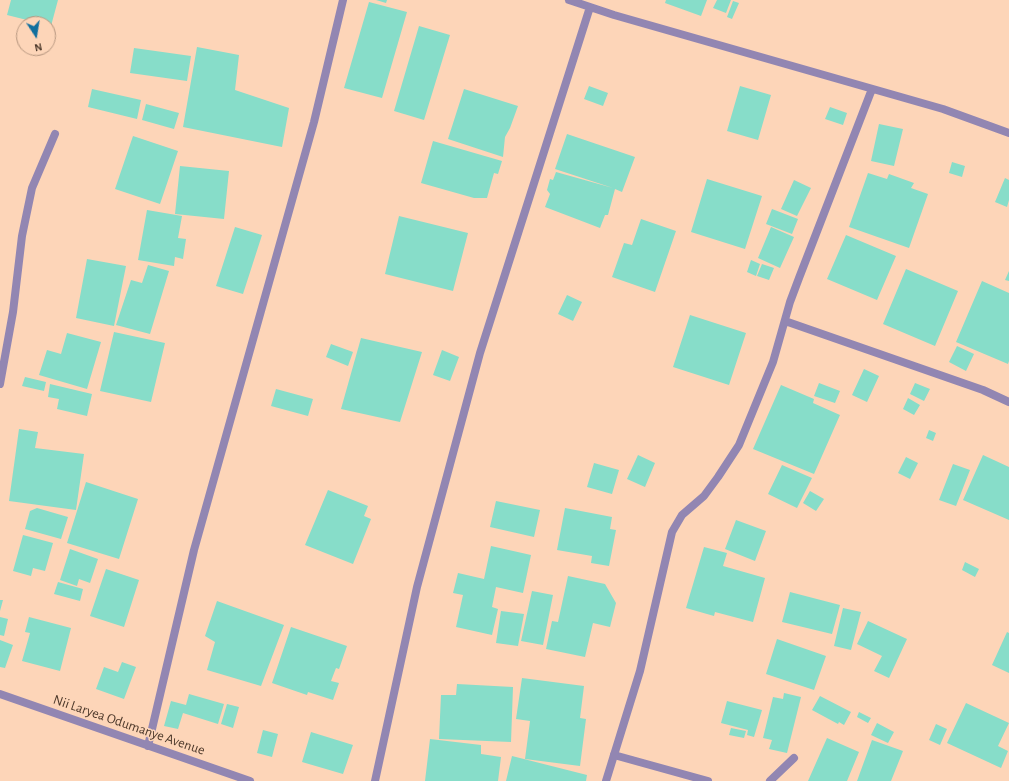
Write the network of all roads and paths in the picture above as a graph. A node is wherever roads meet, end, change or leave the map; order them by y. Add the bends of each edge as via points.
1 (343, 0) edge
2 (569, 0) edge
3 (590, 7) junction
4 (872, 89) junction
5 (1009, 133) edge
6 (55, 134) dead end
7 (785, 321) junction
8 (0, 384) edge
9 (1009, 402) edge
10 (0, 694) edge
11 (148, 746) junction
12 (614, 754) junction
13 (794, 758) dead end
14 (250, 781) edge
15 (375, 781) edge
16 (606, 781) edge
17 (708, 781) edge
18 (770, 781) edge

1 - 11 street via 314,122 194,550
2 - 3 street
3 - 4 street
3 - 15 street via 480,352 417,587
4 - 5 street via 943,109
4 - 7 street
6 - 8 street via 32,188 22,236 13,312
7 - 9 street
7 - 12 street via 773,362 738,445 704,496 682,515 672,532 640,670
10 - 11 street, Nii Laryea Odumanye Avenue
11 - 14 street, Nii Laryea Odumanye Avenue
12 - 16 street
12 - 17 street
13 - 18 street

